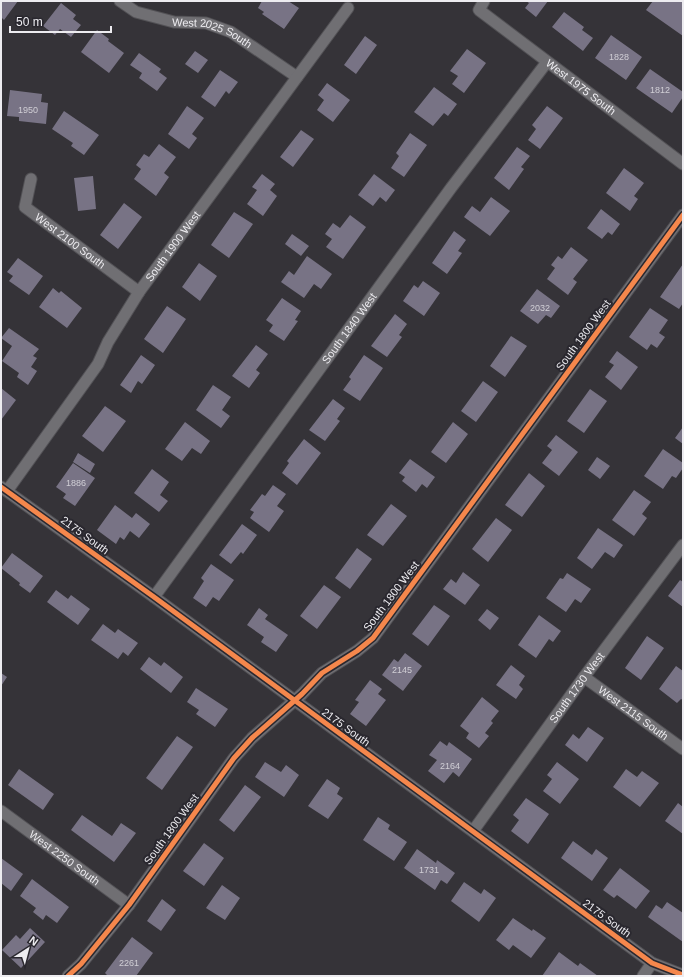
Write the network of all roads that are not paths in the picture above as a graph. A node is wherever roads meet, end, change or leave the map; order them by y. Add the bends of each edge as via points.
1 (120, 1) edge
2 (481, 5) edge
3 (348, 8) dead end
4 (547, 62) junction
5 (297, 77) junction
6 (683, 164) edge
7 (31, 179) dead end
8 (683, 215) edge
9 (139, 292) junction
10 (4, 489) edge
11 (683, 545) edge
12 (154, 597) junction
13 (584, 677) junction
14 (294, 701) junction
15 (683, 748) edge
16 (1, 811) edge
17 (473, 832) junction
18 (129, 905) junction
19 (652, 963) junction
20 (683, 975) edge
21 (68, 976) edge
22 (643, 976) edge

1 - 5 street, West 2025 South via 136,12 174,22 206,23 231,32
2 - 4 street, West 1975 South
3 - 5 street, South 1900 West
4 - 6 street, West 1975 South
4 - 12 street, South 1840 West via 446,194
5 - 9 street, South 1900 West
7 - 9 street, West 2100 South via 25,207
8 - 14 street, South 1800 West via 373,638 322,673
9 - 10 street, South 1900 West via 108,342 98,364
10 - 12 street, 2175 South
11 - 13 street, South 1730 West
12 - 14 street, 2175 South
13 - 15 street, West 2115 South
13 - 17 street, South 1730 West
14 - 17 street, 2175 South
14 - 18 street, South 1800 West via 252,738 234,758
16 - 18 street, West 2250 South
17 - 19 street, 2175 South
18 - 21 street, South 1800 West via 81,964
19 - 20 street, 2175 South
19 - 22 street

